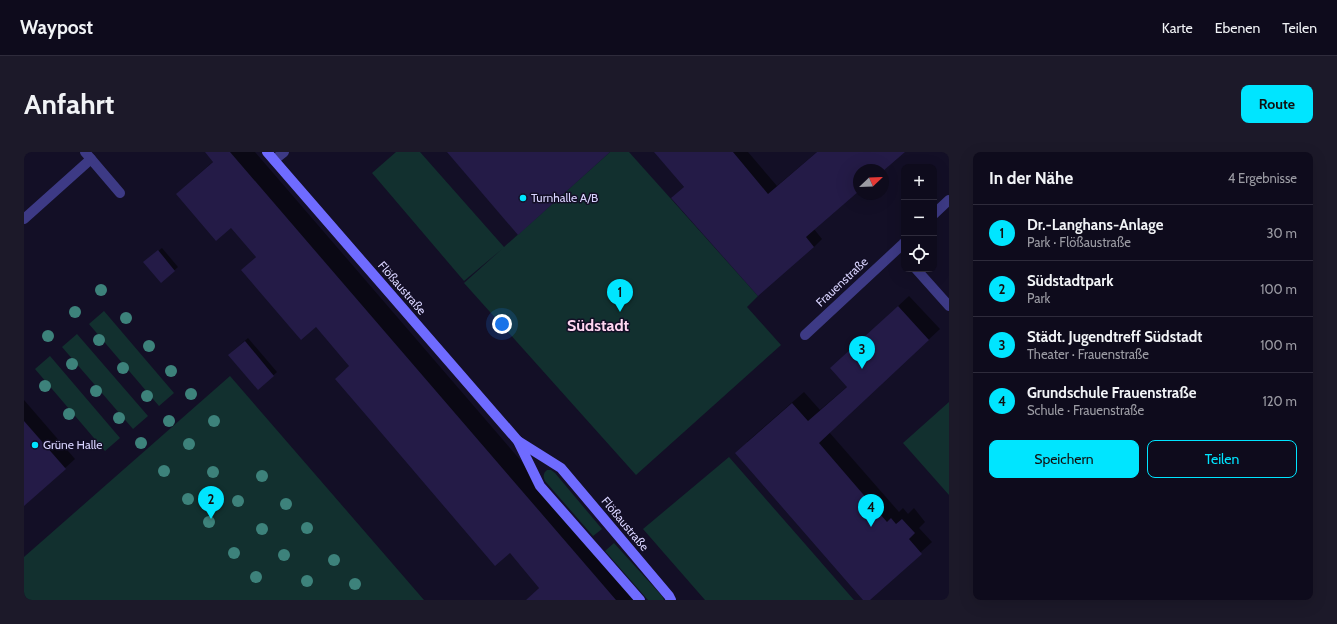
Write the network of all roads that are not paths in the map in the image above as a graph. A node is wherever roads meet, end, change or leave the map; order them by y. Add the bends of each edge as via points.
1 (267, 152) edge
2 (284, 152) edge
3 (88, 156) edge
4 (274, 160) junction
5 (120, 193) dead end
6 (949, 200) edge
7 (937, 211) edge
8 (24, 218) edge
9 (901, 250) edge
10 (919, 272) edge
11 (949, 306) edge
12 (805, 335) dead end
13 (518, 441) junction
14 (640, 600) edge
15 (671, 600) edge

1 - 4 street, Flößaustraße
2 - 4 street
3 - 5 street
3 - 8 street
4 - 13 street, Flößaustraße
6 - 7 street
9 - 12 street, Frauenstraße
10 - 11 street
13 - 14 street, Flößaustraße via 540,486
13 - 15 street, Flößaustraße via 561,468

